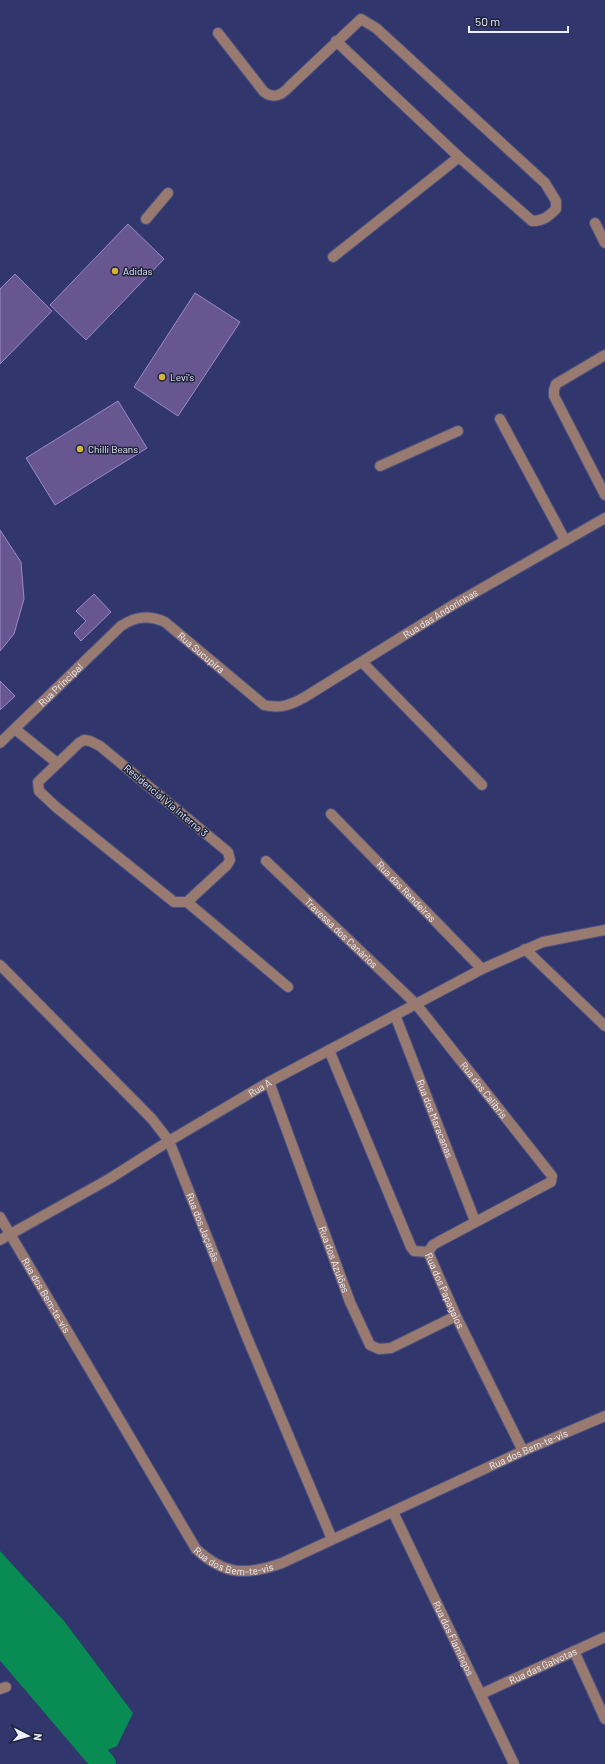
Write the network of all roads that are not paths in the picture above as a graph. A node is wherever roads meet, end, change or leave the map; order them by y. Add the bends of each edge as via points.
1 (218, 33) dead end
2 (336, 41) junction
3 (459, 157) junction
4 (168, 193) dead end
5 (146, 219) dead end
6 (595, 223) dead end
7 (605, 243) edge
8 (333, 257) dead end
9 (605, 355) edge
10 (500, 419) dead end
11 (458, 431) dead end
12 (380, 466) dead end
13 (605, 495) edge
14 (605, 518) edge
15 (565, 540) junction
16 (121, 626) joint
17 (362, 662) junction
18 (276, 708) joint
19 (15, 729) junction
20 (0, 743) edge
21 (57, 763) junction
22 (482, 785) dead end
23 (331, 814) dead end
24 (266, 860) dead end
25 (187, 902) junction
26 (605, 930) edge
27 (526, 949) junction
28 (0, 964) edge
29 (482, 970) junction
30 (288, 987) dead end
31 (416, 1004) junction
32 (395, 1015) junction
33 (605, 1026) edge
34 (329, 1050) junction
35 (269, 1082) junction
36 (169, 1141) junction
37 (0, 1217) edge
38 (476, 1221) junction
39 (10, 1235) junction
40 (0, 1240) edge
41 (428, 1252) junction
42 (456, 1316) junction
43 (605, 1416) edge
44 (523, 1452) junction
45 (393, 1512) junction
46 (332, 1539) junction
47 (605, 1637) edge
48 (574, 1651) junction
49 (481, 1694) junction
50 (605, 1719) edge
51 (514, 1764) edge

1 - 2 street via 264,92 276,96 284,94
2 - 3 street
2 - 3 street via 361,19 376,28 545,182 556,201 556,209 540,221 532,221
3 - 8 street
4 - 5 street
6 - 7 street
9 - 13 street via 556,384 554,390 554,396
10 - 15 street
11 - 12 street
14 - 15 street, Rua das Andorinhas
15 - 17 street, Rua das Andorinhas via 453,604
16 - 18 street, Rua Sucupira via 130,619 143,617 165,622 264,705
16 - 19 street, Rua Principal
17 - 18 street, Rua das Andorinhas via 295,703
17 - 22 street
19 - 20 street, Rua Principal
19 - 21 street
21 - 25 street via 38,782 39,791 43,796 174,902
21 - 25 street, Residencial Via Interna 3 via 84,740 100,746 228,852 230,856 227,865
23 - 29 street, Rua das Rendeiras
24 - 31 street, Travessa dos Canários
25 - 30 street
26 - 27 street, Rua A via 543,942
27 - 29 street, Rua A
27 - 33 street
28 - 36 street, Rua dos Jaçanãs via 152,1119
29 - 31 street, Rua A
31 - 32 street, Rua A
31 - 38 street, Rua dos Calibris via 552,1176 548,1184
32 - 34 street, Rua A
32 - 38 street, Rua dos Maracanas
34 - 35 street, Rua A
34 - 41 street, Rua dos Papagaios via 411,1247 414,1251
35 - 36 street, Rua A
35 - 42 street, Rua dos Azulões via 350,1302 370,1345 380,1349 391,1348
36 - 39 street, Rua A via 109,1179
36 - 46 street, Rua dos Jaçanãs via 246,1335
37 - 39 street, Rua dos Bem-te-vis
38 - 41 street via 433,1245
39 - 40 street, Rua A
39 - 46 street, Rua dos Bem-te-vis via 201,1554 219,1566 242,1572 270,1568
41 - 42 street, Rua dos Papagaios
42 - 44 street, Rua dos Papagaios
43 - 44 street, Rua dos Bem-te-vis
44 - 45 street, Rua dos Bem-te-vis
45 - 46 street, Rua dos Bem-te-vis
45 - 49 street, Rua dos Flamingos
47 - 48 street, Rua das Gaivotas
48 - 49 street, Rua das Gaivotas
48 - 50 street
49 - 51 street, Rua dos Flamingos

